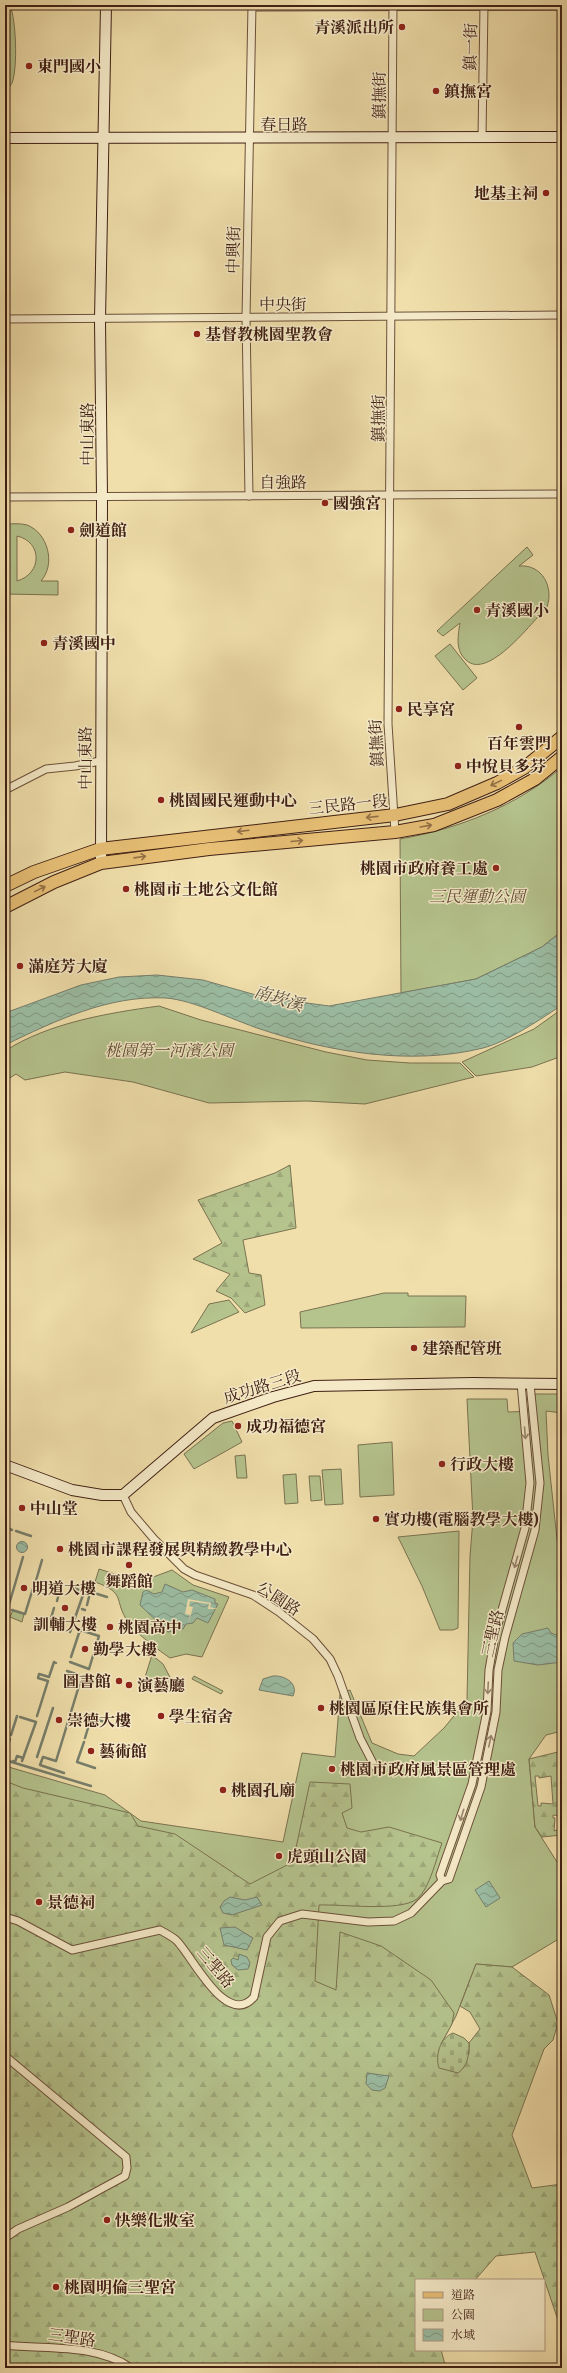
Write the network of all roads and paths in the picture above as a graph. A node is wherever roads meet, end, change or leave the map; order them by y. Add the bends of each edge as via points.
1 (106, 5) edge
2 (252, 6) edge
3 (393, 6) edge
4 (484, 6) edge
5 (562, 6) edge
6 (394, 137) junction
7 (482, 137) junction
8 (562, 137) edge
9 (5, 138) edge
10 (249, 139) junction
11 (102, 140) junction
12 (562, 315) edge
13 (392, 316) junction
14 (246, 318) junction
15 (5, 319) edge
16 (100, 320) junction
17 (562, 494) edge
18 (391, 495) junction
19 (249, 496) junction
20 (5, 497) edge
21 (102, 497) junction
22 (562, 737) edge
23 (562, 757) edge
24 (100, 762) junction
25 (5, 790) edge
26 (395, 815) junction
27 (395, 832) junction
28 (100, 848) junction
29 (101, 863) junction
30 (5, 886) edge
31 (5, 907) edge
32 (526, 1384) junction
33 (562, 1384) edge
34 (5, 1465) edge
35 (123, 1495) junction
36 (374, 1767) dead end
37 (5, 1917) edge
38 (5, 2056) edge
39 (5, 2238) edge
40 (5, 2345) edge
41 (131, 2368) edge

1 - 11 street, 中山東路
2 - 3 street
2 - 10 street, 中興街
3 - 4 street
3 - 6 street, 鎮撫街
4 - 5 street
4 - 7 street, 鎮一街
6 - 7 street, 春日路
6 - 10 street, 春日路
6 - 13 street, 鎮撫街
7 - 8 street, 春日路
9 - 11 street, 春日路
10 - 11 street, 春日路
10 - 14 street, 中興街
11 - 16 street, 中山東路
12 - 13 street, 中央街
13 - 14 street, 中央街
13 - 18 street, 鎮撫街
14 - 16 street, 中央街
14 - 19 street, 中興街
15 - 16 street, 中央街
16 - 21 street, 中山東路
17 - 18 street, 自強路
18 - 19 street, 自強路
18 - 26 street, 鎮撫街 via 388,724
19 - 21 street, 自強路
20 - 21 street, 自強路
21 - 24 street, 中山東路
22 -> 26 main road, 三民路一段 via 524,768 498,783 448,804
27 -> 23 main road, 三民路一段 via 434,825 497,800 535,779
24 - 25 street via 46,769
24 - 28 street, 中山東路
26 - 27 street, 鎮撫街
26 -> 28 main road, 三民路一段
29 -> 27 main road, 三民路一段 via 209,849
28 - 29 street, 中山東路
28 - 30 main road, 三民路一段 via 34,872
31 -> 29 main road, 三民路一段 via 54,882
32 - 33 street, 成功路三段
32 - 35 street, 成功路三段 via 314,1386 273,1397 213,1418
32 - 37 street, 三聖路 via 530,1483 525,1528 495,1635 489,1670 487,1711 472,1784 440,1875 442,1881 411,1913 394,1921 368,1922 302,1914 280,1921 267,1936 254,1997 242,2006 231,2004 216,1994 175,1939 160,1930 72,1950 18,1921
34 - 35 street via 72,1490 102,1495
35 - 36 street, 公園路 via 131,1512 184,1569 253,1595 313,1639 330,1659 360,1738
38 - 39 street via 112,2144 126,2157 127,2168 125,2176 68,2207 18,2229
40 - 41 street, 三聖路 via 74,2350 117,2358

